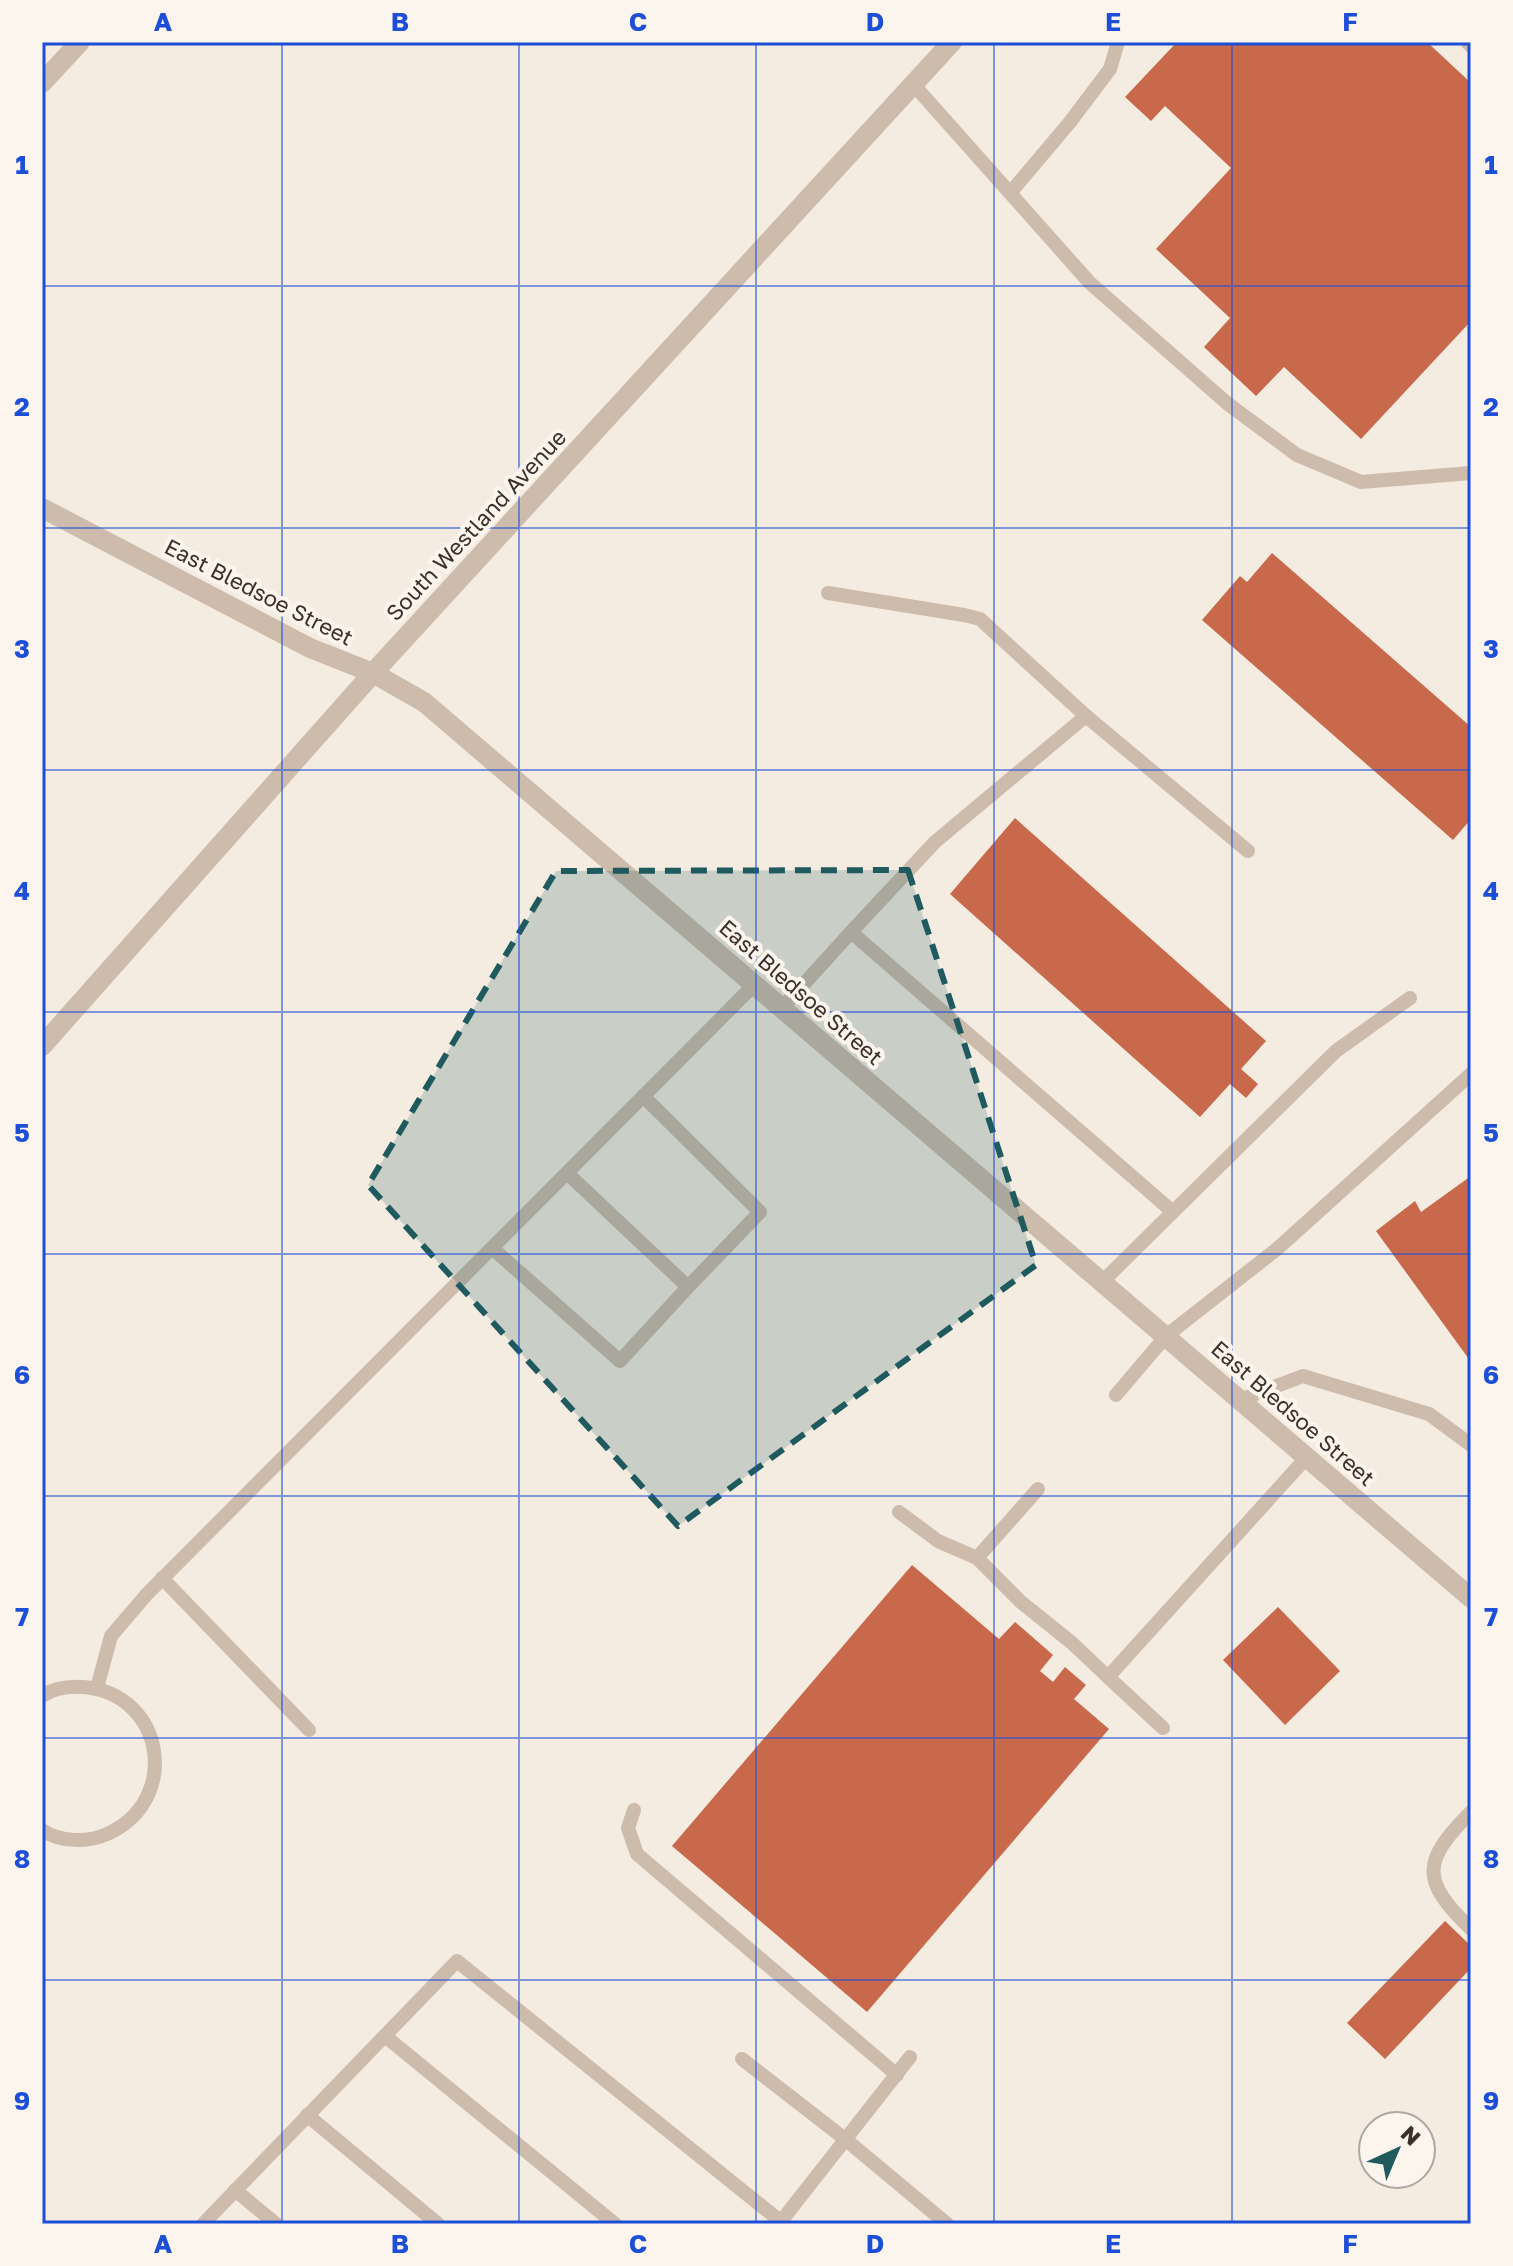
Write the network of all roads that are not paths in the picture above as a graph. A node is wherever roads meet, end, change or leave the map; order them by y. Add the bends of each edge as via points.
1 (80, 42) edge
2 (952, 42) edge
3 (1118, 42) edge
4 (42, 83) edge
5 (913, 84) junction
6 (1011, 192) junction
7 (1471, 473) edge
8 (42, 508) edge
9 (828, 593) dead end
10 (373, 673) junction
11 (1086, 716) junction
12 (1248, 851) dead end
13 (851, 932) junction
14 (755, 984) junction
15 (1410, 998) dead end
16 (783, 1007) junction
17 (42, 1046) edge
18 (1471, 1074) edge
19 (643, 1096) junction
20 (567, 1173) junction
21 (1173, 1212) junction
22 (492, 1248) junction
23 (1102, 1282) junction
24 (688, 1287) junction
25 (1166, 1336) junction
26 (1116, 1395) dead end
27 (1240, 1400) junction
28 (1471, 1445) edge
29 (1307, 1457) junction
30 (1038, 1489) dead end
31 (899, 1512) dead end
32 (977, 1558) junction
33 (162, 1578) junction
34 (1471, 1598) edge
35 (1108, 1677) junction
36 (97, 1688) junction
37 (44, 1691) edge
38 (1163, 1728) dead end
39 (309, 1730) dead end
40 (634, 1810) dead end
41 (1471, 1812) edge
42 (42, 1830) edge
43 (1471, 1929) edge
44 (385, 2036) junction
45 (910, 2057) dead end
46 (742, 2059) dead end
47 (897, 2075) junction
48 (307, 2115) junction
49 (845, 2139) junction
50 (235, 2190) junction
51 (781, 2223) edge
52 (203, 2224) edge
53 (276, 2224) edge
54 (438, 2224) edge
55 (615, 2224) edge
56 (947, 2224) edge

1 - 4 street
2 - 5 street, South Westland Avenue
3 - 6 lane via 1110,69
5 - 6 lane
5 - 10 street, South Westland Avenue
6 - 7 lane via 1090,283 1228,404 1297,455 1361,482
8 - 10 street, East Bledsoe Street via 310,648
9 - 11 lane via 980,619
10 - 14 street, East Bledsoe Street via 424,702
10 - 17 street, South Westland Avenue
11 - 12 lane
11 - 13 lane via 935,842
13 - 16 lane
13 - 21 lane
14 - 16 street, East Bledsoe Street
14 - 19 lane
15 - 21 lane via 1336,1051
16 - 23 street, East Bledsoe Street
18 - 25 lane via 1277,1249
19 - 20 lane
19 - 24 lane via 760,1212
20 - 22 lane
20 - 24 lane
21 - 23 lane
22 - 24 lane via 620,1361
22 - 33 lane
23 - 25 street, East Bledsoe Street
25 - 26 lane
25 - 27 street, East Bledsoe Street
27 - 28 lane via 1303,1376 1429,1414
27 - 29 street, East Bledsoe Street
29 - 34 street, East Bledsoe Street
29 - 35 lane
30 - 32 lane
31 - 32 lane via 938,1541
32 - 35 lane
33 - 36 lane via 111,1636
33 - 39 lane
35 - 38 lane
36 - 37 lane
36 - 42 lane via 120,1698 152,1738 152,1788 121,1828 98,1838 73,1840
40 - 47 lane via 628,1828 637,1854
41 - 43 lane via 1439,1848 1433,1863 1434,1884
44 - 48 lane
44 - 51 lane via 457,1961
44 - 55 lane
45 - 47 lane
46 - 49 lane
47 - 49 lane
48 - 50 lane
48 - 54 lane
49 - 51 lane
49 - 56 lane
50 - 52 lane
50 - 53 lane

